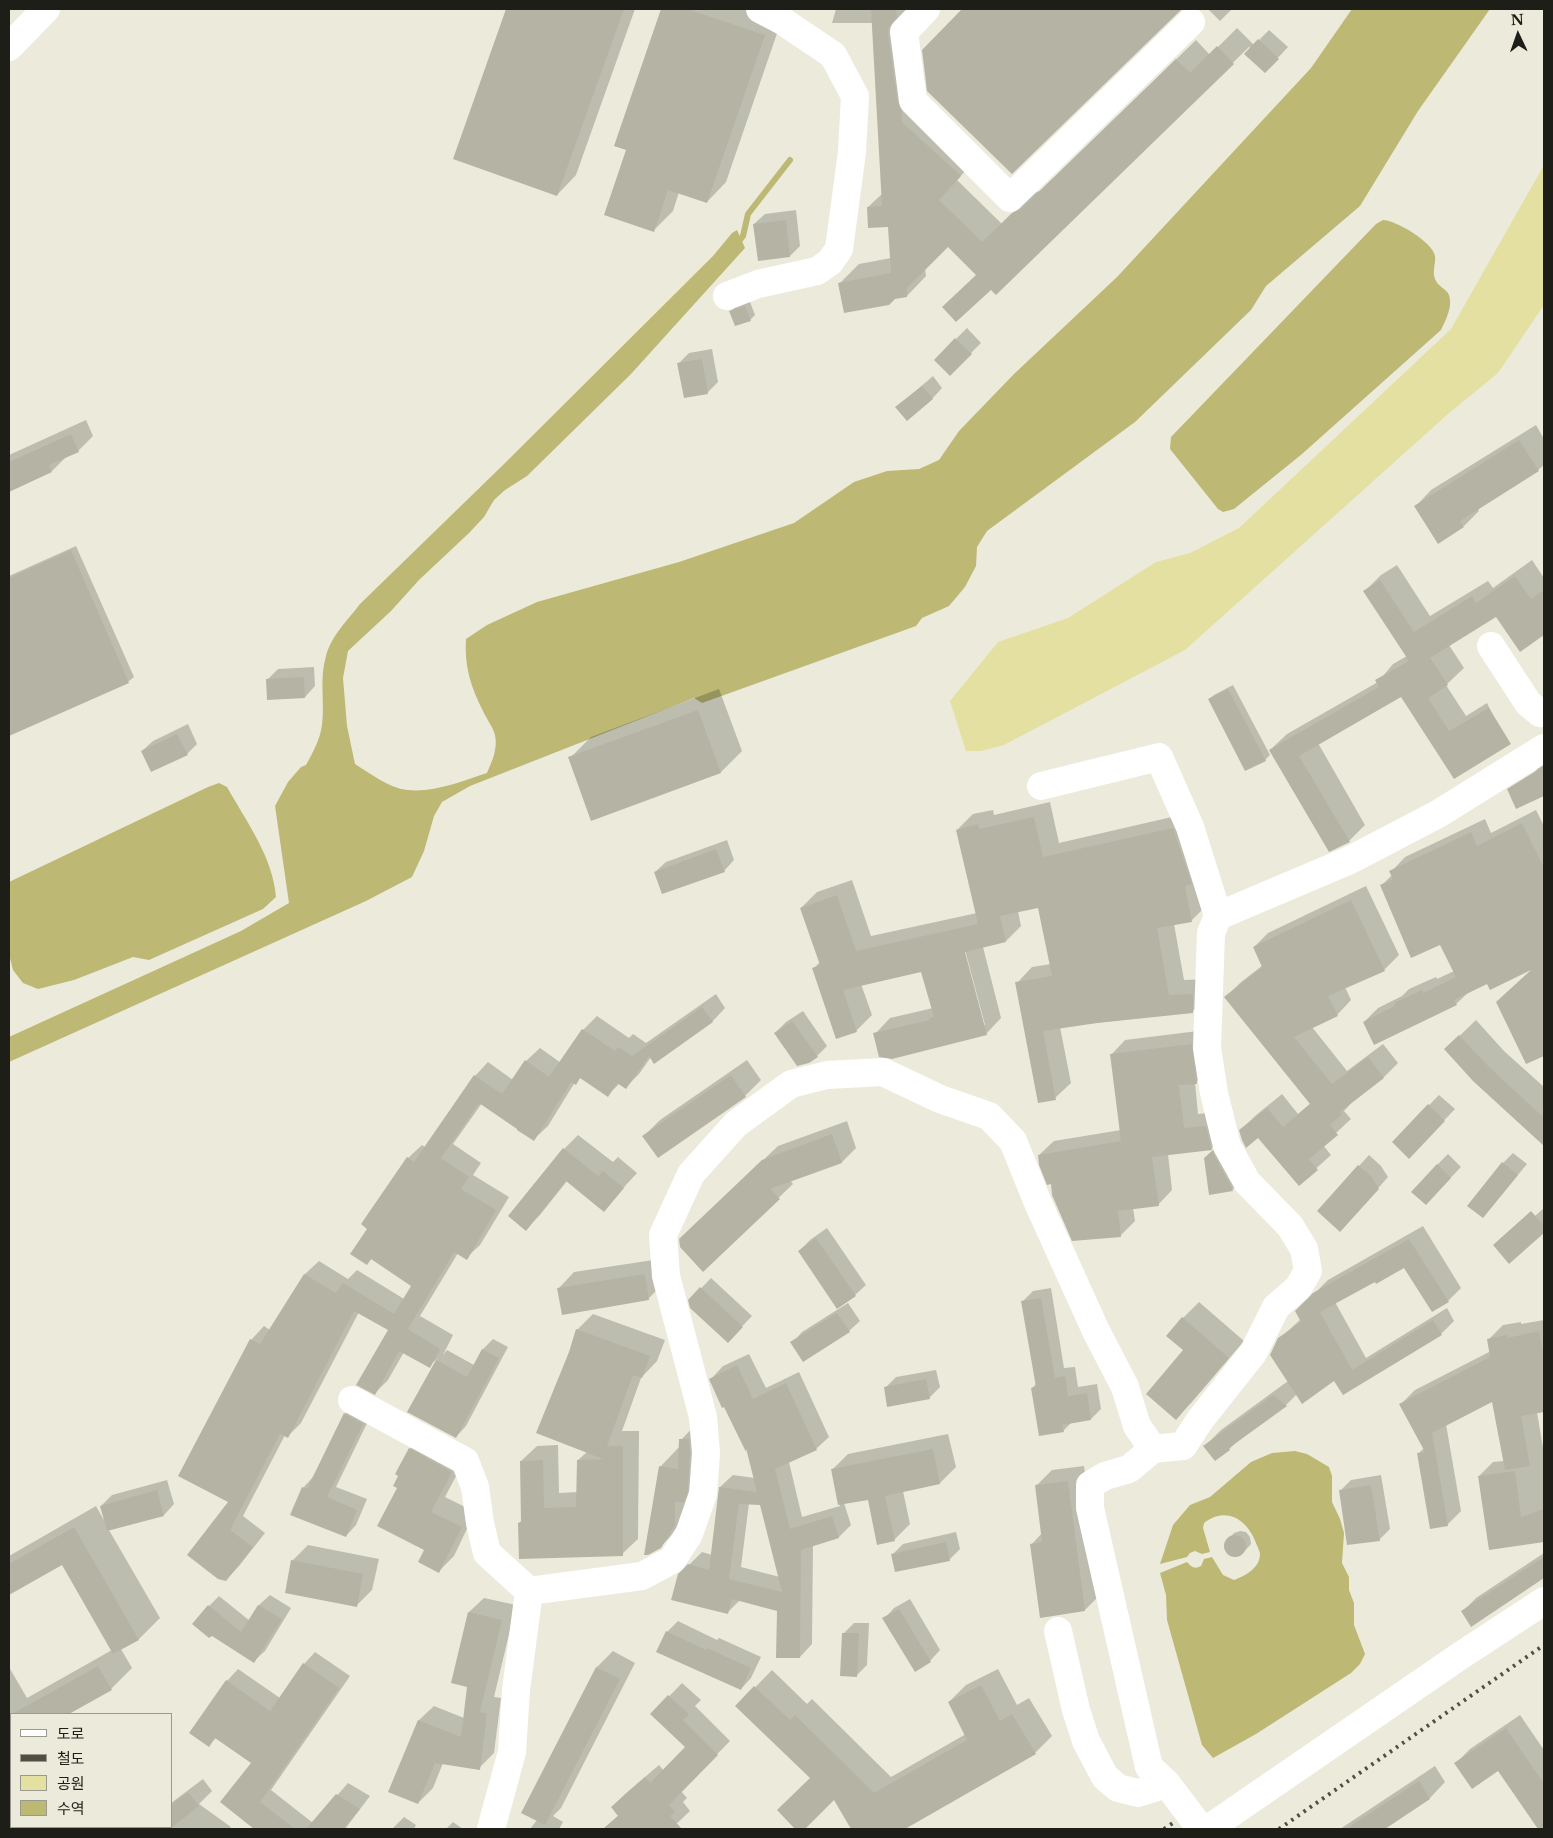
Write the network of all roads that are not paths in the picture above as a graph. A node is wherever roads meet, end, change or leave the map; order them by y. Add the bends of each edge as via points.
1 (46, 9) edge
2 (760, 9) edge
3 (926, 9) edge
4 (1191, 22) dead end
5 (9, 47) edge
6 (727, 296) dead end
7 (1491, 646) dead end
8 (1544, 711) edge
9 (1544, 748) edge
10 (1041, 786) dead end
11 (1218, 916) junction
12 (352, 1400) dead end
13 (1153, 1448) junction
14 (528, 1591) junction
15 (1544, 1601) edge
16 (1058, 1632) dead end
17 (1167, 1784) junction
18 (491, 1829) edge
19 (1201, 1829) edge
20 (1208, 1829) edge

1 - 5 street
2 - 6 street via 833,55 855,96 852,152 839,249 830,262 817,271 758,284
3 - 4 street via 904,32 913,101 1010,198
7 - 8 street via 1528,704 1540,713
9 - 11 street via 1438,814 1350,860
10 - 11 street via 1159,757 1190,827
11 - 13 street via 1211,933 1208,1048 1214,1093 1227,1146 1247,1182 1290,1226 1304,1249 1308,1271 1298,1288 1276,1307 1253,1353 1183,1446
12 - 14 street via 465,1460 475,1487 487,1553
13 - 14 street via 1138,1426 1125,1387 1096,1331 1013,1141 989,1116 940,1099 883,1072 827,1075 791,1084 736,1124 691,1174 663,1235 666,1276 703,1417 706,1453 703,1494 690,1534 672,1560 642,1576
13 - 17 street via 1129,1469 1105,1476 1090,1485 1090,1508 1149,1767
14 - 18 street via 512,1752
15 - 20 street
16 - 17 street via 1086,1741 1105,1777 1118,1788 1138,1793
17 - 19 street

